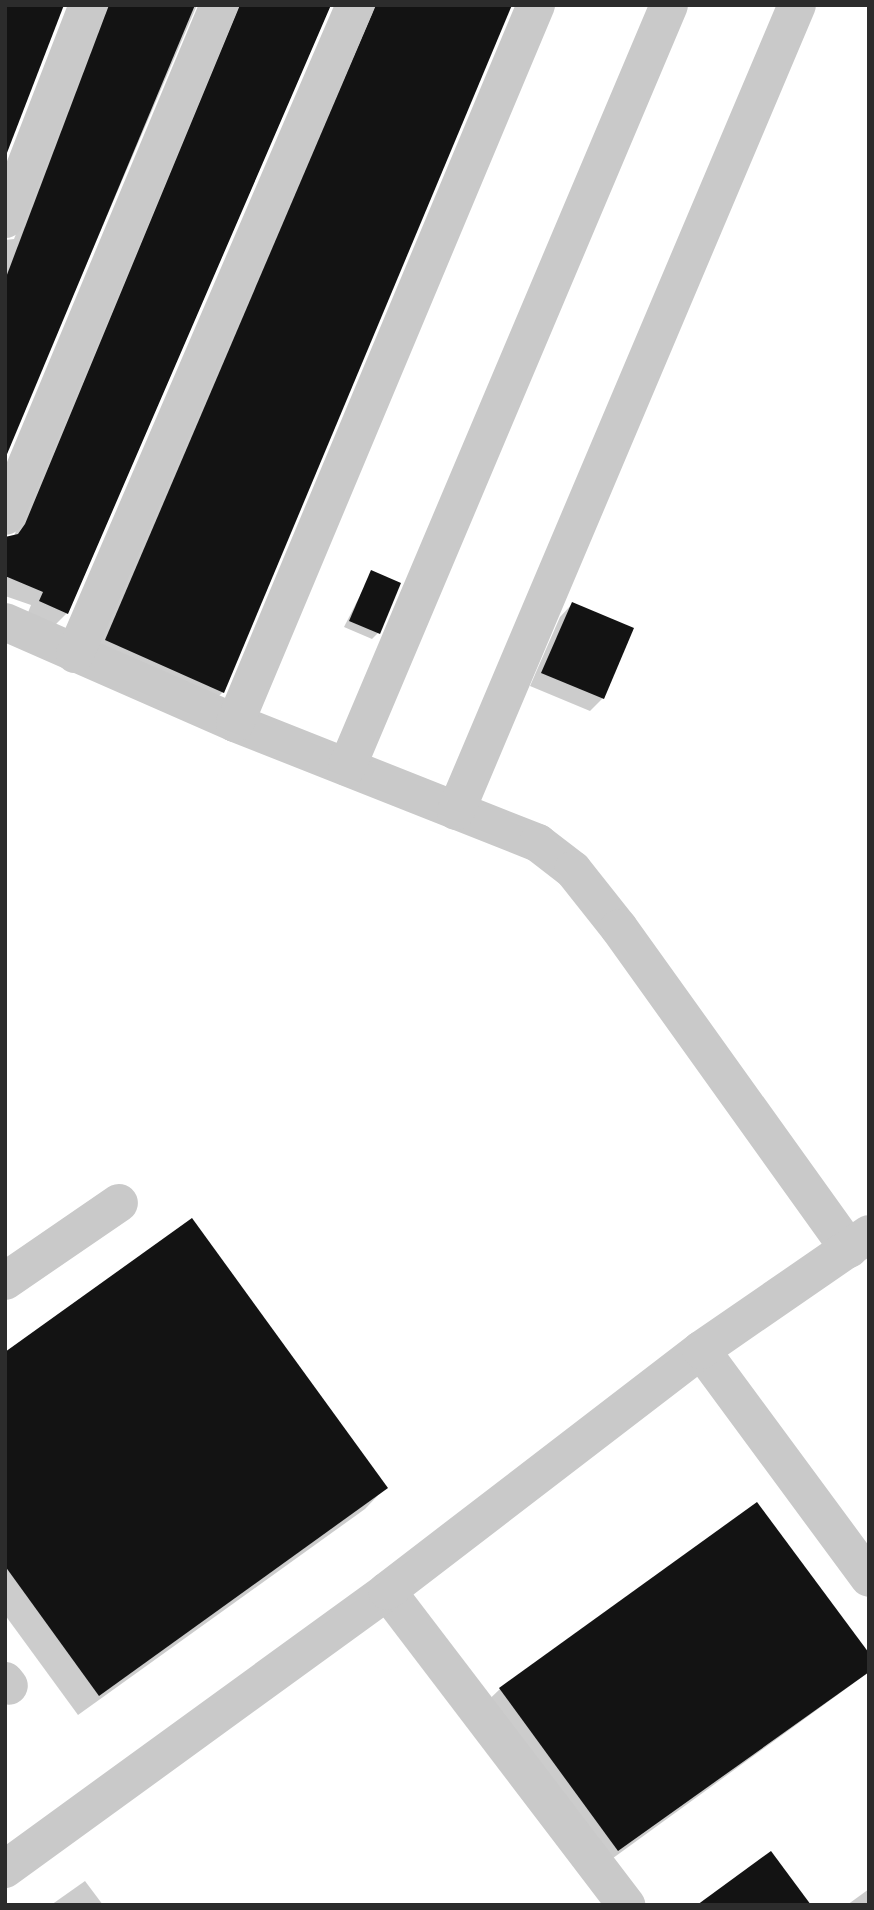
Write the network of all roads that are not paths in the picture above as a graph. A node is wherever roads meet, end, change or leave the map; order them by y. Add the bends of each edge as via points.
1 (88, 5) edge
2 (219, 5) edge
3 (355, 5) edge
4 (536, 5) edge
5 (669, 5) edge
6 (797, 5) edge
7 (5, 219) edge
8 (5, 516) edge
9 (5, 622) edge
10 (75, 654) junction
11 (235, 723) junction
12 (347, 767) junction
13 (456, 811) junction
14 (119, 1203) dead end
15 (859, 1241) edge
16 (5, 1281) edge
17 (701, 1350) junction
18 (869, 1578) edge
19 (387, 1591) junction
20 (5, 1869) edge
21 (626, 1905) edge

1 - 7 street
2 - 8 street
3 - 10 street
4 - 11 street
5 - 12 street
6 - 13 street
9 - 10 street
10 - 11 street
11 - 12 street
12 - 13 street
13 - 15 street via 538,844 573,870
14 - 16 street
15 - 17 street
17 - 18 street
17 - 19 street
19 - 20 street
19 - 21 street

